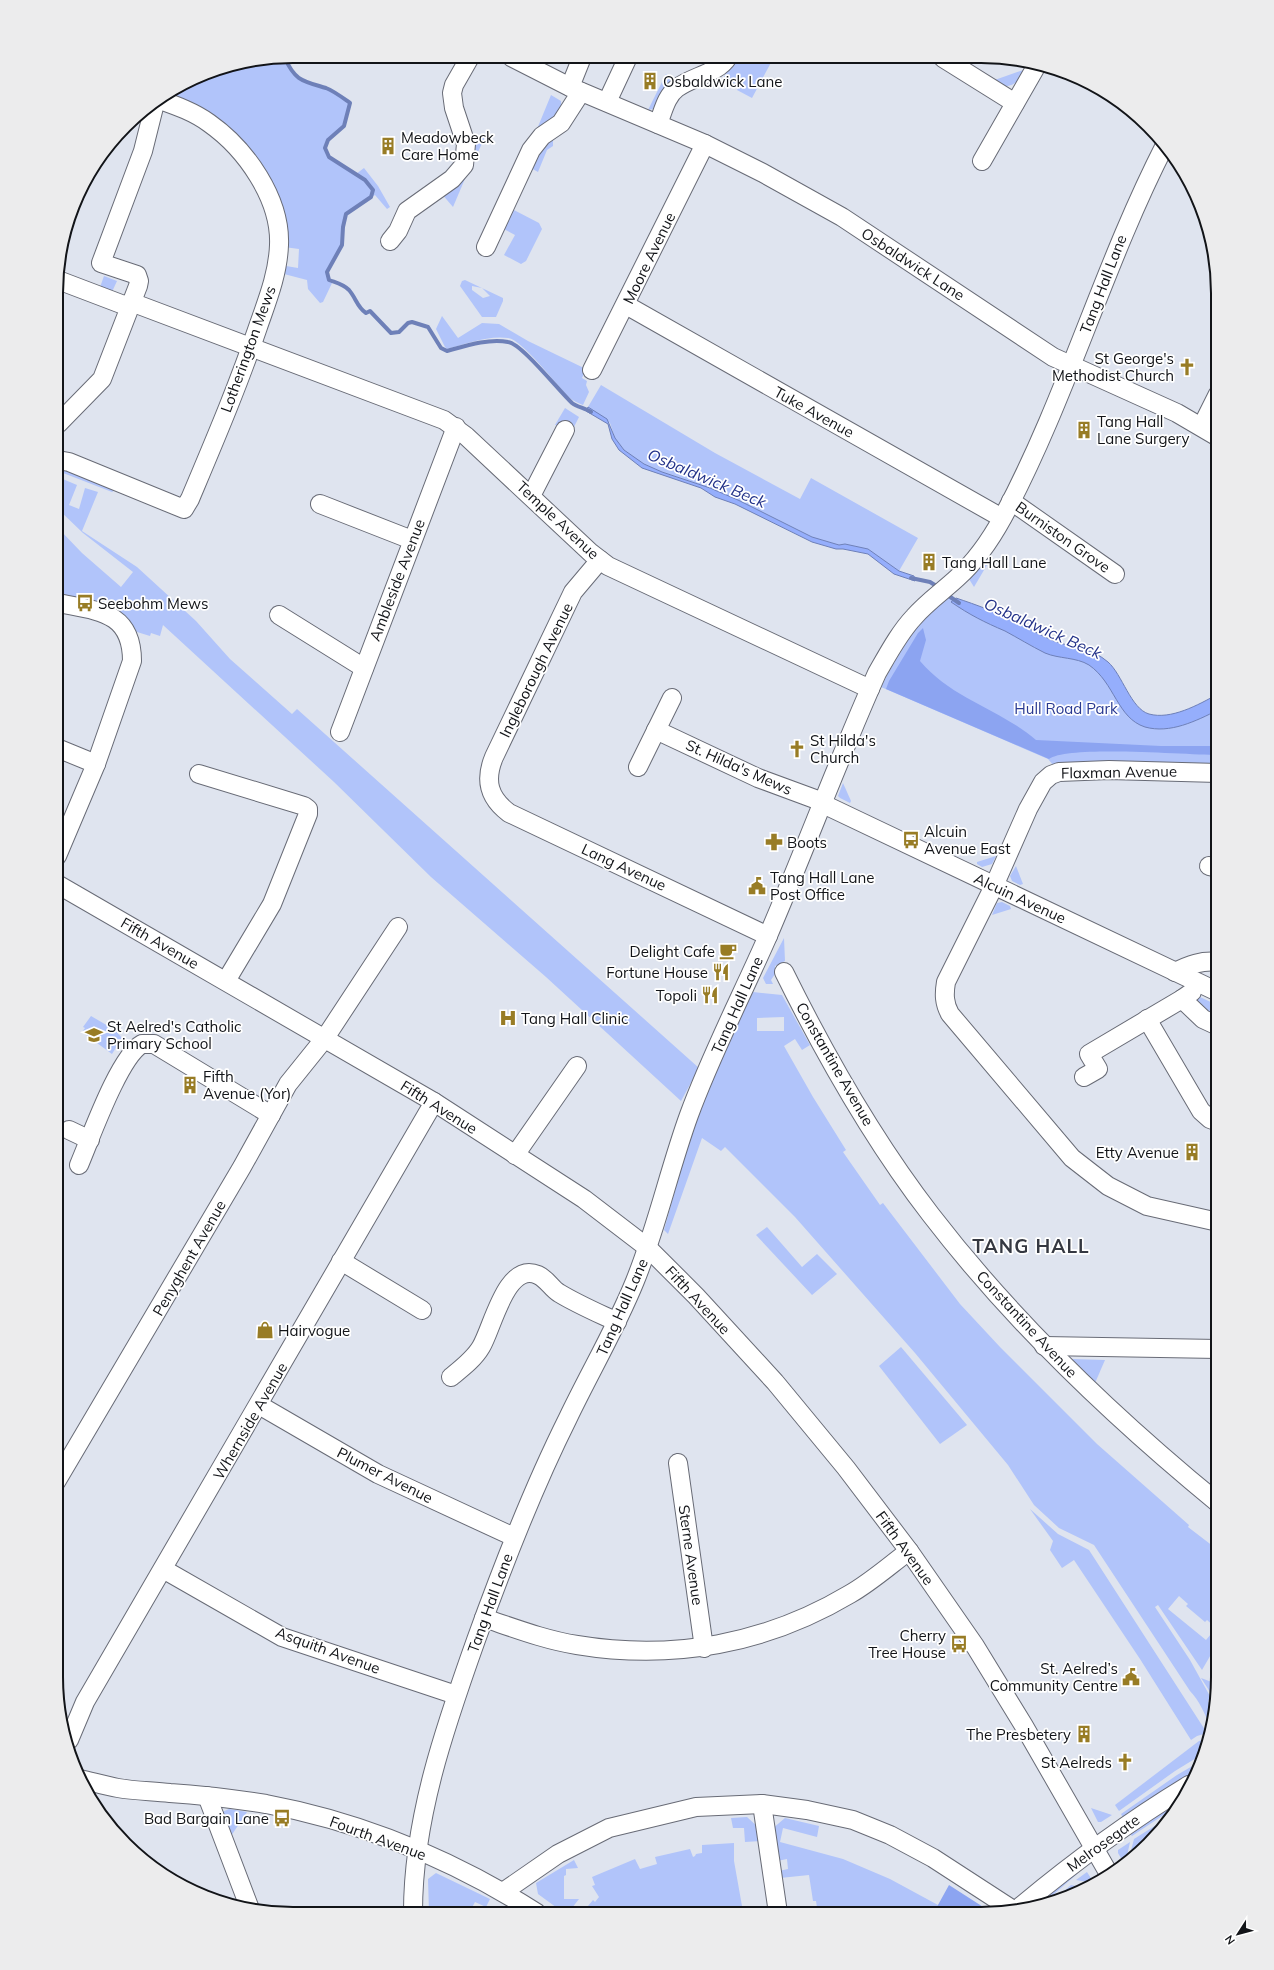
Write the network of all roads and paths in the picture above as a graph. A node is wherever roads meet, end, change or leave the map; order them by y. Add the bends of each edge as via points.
1 (466, 63) edge
2 (523, 63) edge
3 (581, 63) edge
4 (625, 63) edge
5 (723, 63) edge
6 (951, 63) edge
7 (1035, 69) edge
8 (575, 89) junction
9 (165, 102) edge
10 (606, 102) junction
11 (1015, 103) junction
12 (154, 109) edge
13 (658, 124) junction
14 (704, 144) junction
15 (1162, 151) edge
16 (982, 161) dead end
17 (390, 241) dead end
18 (486, 247) dead end
19 (101, 262) junction
20 (63, 282) edge
21 (91, 291) junction
22 (130, 304) junction
23 (626, 305) junction
24 (251, 348) junction
25 (1072, 366) junction
26 (592, 370) dead end
27 (1211, 408) edge
28 (63, 419) edge
29 (1202, 426) junction
30 (456, 427) junction
31 (565, 430) dead end
32 (1211, 432) edge
33 (63, 461) edge
34 (531, 496) junction
35 (1011, 501) junction
36 (320, 504) dead end
37 (1002, 518) junction
38 (412, 540) junction
39 (600, 560) junction
40 (1115, 574) dead end
41 (63, 604) edge
42 (278, 615) dead end
43 (364, 668) junction
44 (870, 689) junction
45 (672, 698) dead end
46 (656, 730) junction
47 (340, 732) dead end
48 (63, 750) edge
49 (96, 764) junction
50 (638, 767) dead end
51 (1211, 773) edge
52 (199, 774) dead end
53 (490, 787) joint
54 (823, 803) junction
55 (63, 842) edge
56 (994, 886) junction
57 (63, 888) edge
58 (398, 927) dead end
59 (768, 936) junction
60 (1211, 961) edge
61 (784, 972) dead end
62 (1175, 972) junction
63 (226, 981) junction
64 (1210, 988) edge
65 (1182, 999) junction
66 (1148, 1019) junction
67 (1211, 1023) edge
68 (325, 1038) junction
69 (577, 1066) dead end
70 (1084, 1077) dead end
71 (434, 1102) junction
72 (271, 1115) junction
73 (1211, 1119) edge
74 (69, 1130) dead end
75 (90, 1140) junction
76 (515, 1154) junction
77 (79, 1165) dead end
78 (1211, 1220) edge
79 (648, 1248) junction
80 (341, 1261) junction
81 (422, 1310) dead end
82 (617, 1322) junction
83 (1044, 1346) junction
84 (1211, 1349) edge
85 (462, 1373) dead end
86 (259, 1405) junction
87 (678, 1463) dead end
88 (63, 1470) edge
89 (1211, 1497) edge
90 (514, 1537) junction
91 (909, 1551) junction
92 (163, 1569) junction
93 (484, 1618) junction
94 (704, 1648) junction
95 (456, 1695) junction
96 (71, 1736) edge
97 (88, 1781) edge
98 (1181, 1790) edge
99 (207, 1796) junction
100 (762, 1804) junction
101 (1094, 1847) junction
102 (418, 1851) junction
103 (1107, 1870) edge
104 (503, 1892) junction
105 (248, 1903) edge
106 (1024, 1903) edge
107 (1006, 1906) edge
108 (413, 1907) edge
109 (527, 1907) edge
110 (777, 1907) edge

1 - 17 street via 452,93 454,108 466,144 464,165 452,178 407,211 398,231
2 - 8 street, Osbaldwick Lane
3 - 8 street
4 - 10 street
5 - 13 street via 677,88 667,99
6 - 11 street
7 - 11 street
8 - 10 street, Osbaldwick Lane
8 - 18 street via 561,123 542,136 531,150
9 - 24 street, Lotherington Mews via 185,109 209,123 230,142 248,162 272,204 277,220 279,244 276,268
10 - 13 street, Osbaldwick Lane
11 - 16 street
12 - 19 street via 144,151
13 - 14 street, Osbaldwick Lane
14 - 23 street, Moore Avenue
14 - 25 street, Osbaldwick Lane via 842,217 1053,357
15 - 25 street, Tang Hall Lane via 1125,229
19 - 21 street
19 - 22 street via 136,275 139,281
20 - 21 street, Temple Avenue
21 - 22 street, Temple Avenue
22 - 24 street, Temple Avenue
22 - 28 street via 102,379
23 - 26 street, Moore Avenue
23 - 37 street, Tuke Avenue
24 - 30 street, Temple Avenue via 444,420
24 - 33 street, Lotherington Mews via 184,509
25 - 29 street, Osbaldwick Lane
25 - 35 street, Tang Hall Lane via 1054,411
27 - 29 street
29 - 32 street, Osbaldwick Lane
30 - 34 street, Temple Avenue
30 - 38 street, Ambleside Avenue
31 - 34 street
34 - 39 street, Temple Avenue
35 - 37 street, Tang Hall Lane
35 - 40 street, Burniston Grove
36 - 38 street
37 - 44 street, Tang Hall Lane via 976,558 913,617 899,635
38 - 43 street, Ambleside Avenue
39 - 44 street, Temple Avenue
39 - 53 street, Ingleborough Avenue via 579,584 566,608 489,768
41 - 49 street via 109,616 127,632 132,646 128,676
42 - 43 street
43 - 47 street, Ambleside Avenue
44 - 54 street, Tang Hall Lane
45 - 46 street
46 - 50 street
46 - 54 street, St. Hilda's Mews via 758,778
48 - 49 street
49 - 55 street
51 - 56 street, Flaxman Avenue via 1115,770 1059,772 1051,775 1043,782 1028,809
52 - 63 street via 308,809 272,904
53 - 59 street, Lang Avenue via 493,797 509,813
54 - 56 street, Alcuin Avenue
54 - 59 street, Tang Hall Lane
56 - 62 street, Alcuin Avenue
56 - 78 street via 946,982 945,1004 950,1014 1072,1158 1108,1186 1147,1206
57 - 63 street, Fifth Avenue
58 - 68 street, Penyghent Avenue
59 - 79 street, Tang Hall Lane via 718,1044 690,1113
60 - 62 street via 1191,965
61 - 83 street, Constantine Avenue via 845,1087 894,1163 931,1215
62 - 64 street, Alcuin Avenue
63 - 68 street, Fifth Avenue
64 - 65 street
65 - 66 street
65 - 67 street via 1203,1019
66 - 70 street via 1089,1054 1098,1069
66 - 73 street via 1201,1111
68 - 71 street, Fifth Avenue
68 - 72 street, Penyghent Avenue via 288,1084
69 - 76 street
71 - 76 street, Fifth Avenue
71 - 80 street, Whernside Avenue
72 - 75 street via 149,1043 138,1046 130,1055 110,1090
72 - 88 street, Penyghent Avenue via 184,1268
74 - 75 street
75 - 77 street
76 - 79 street, Fifth Avenue via 584,1199
79 - 82 street, Tang Hall Lane
79 - 91 street, Fifth Avenue via 775,1382 846,1468
80 - 81 street
80 - 86 street, Whernside Avenue
82 - 85 street via 558,1293 539,1276 530,1273 519,1276 512,1281 482,1346
82 - 90 street, Tang Hall Lane via 567,1419
83 - 84 street
83 - 89 street, Constantine Avenue via 1119,1419
86 - 90 street, Plumer Avenue via 378,1474
86 - 92 street, Whernside Avenue
87 - 94 street, Sterne Avenue
90 - 93 street, Tang Hall Lane
91 - 94 street via 851,1593 808,1616 770,1632
91 - 101 street, Fifth Avenue via 975,1646
92 - 95 street, Asquith Avenue via 282,1637
92 - 96 street, Whernside Avenue via 85,1702
93 - 94 street via 575,1645 620,1651 664,1652
93 - 95 street, Tang Hall Lane
95 - 102 street, Tang Hall Lane via 430,1783
97 - 99 street via 119,1788
98 - 101 street, Melrosegate
99 - 102 street, Fourth Avenue via 266,1804 317,1816
99 - 105 street
100 - 104 street via 696,1807 609,1828 558,1854
100 - 107 street via 853,1820 890,1835 933,1858
100 - 110 street
101 - 103 street, Fifth Avenue
101 - 106 street, Melrosegate
102 - 104 street, Fourth Avenue via 461,1869
102 - 108 street, Tang Hall Lane
104 - 109 street, Fourth Avenue

